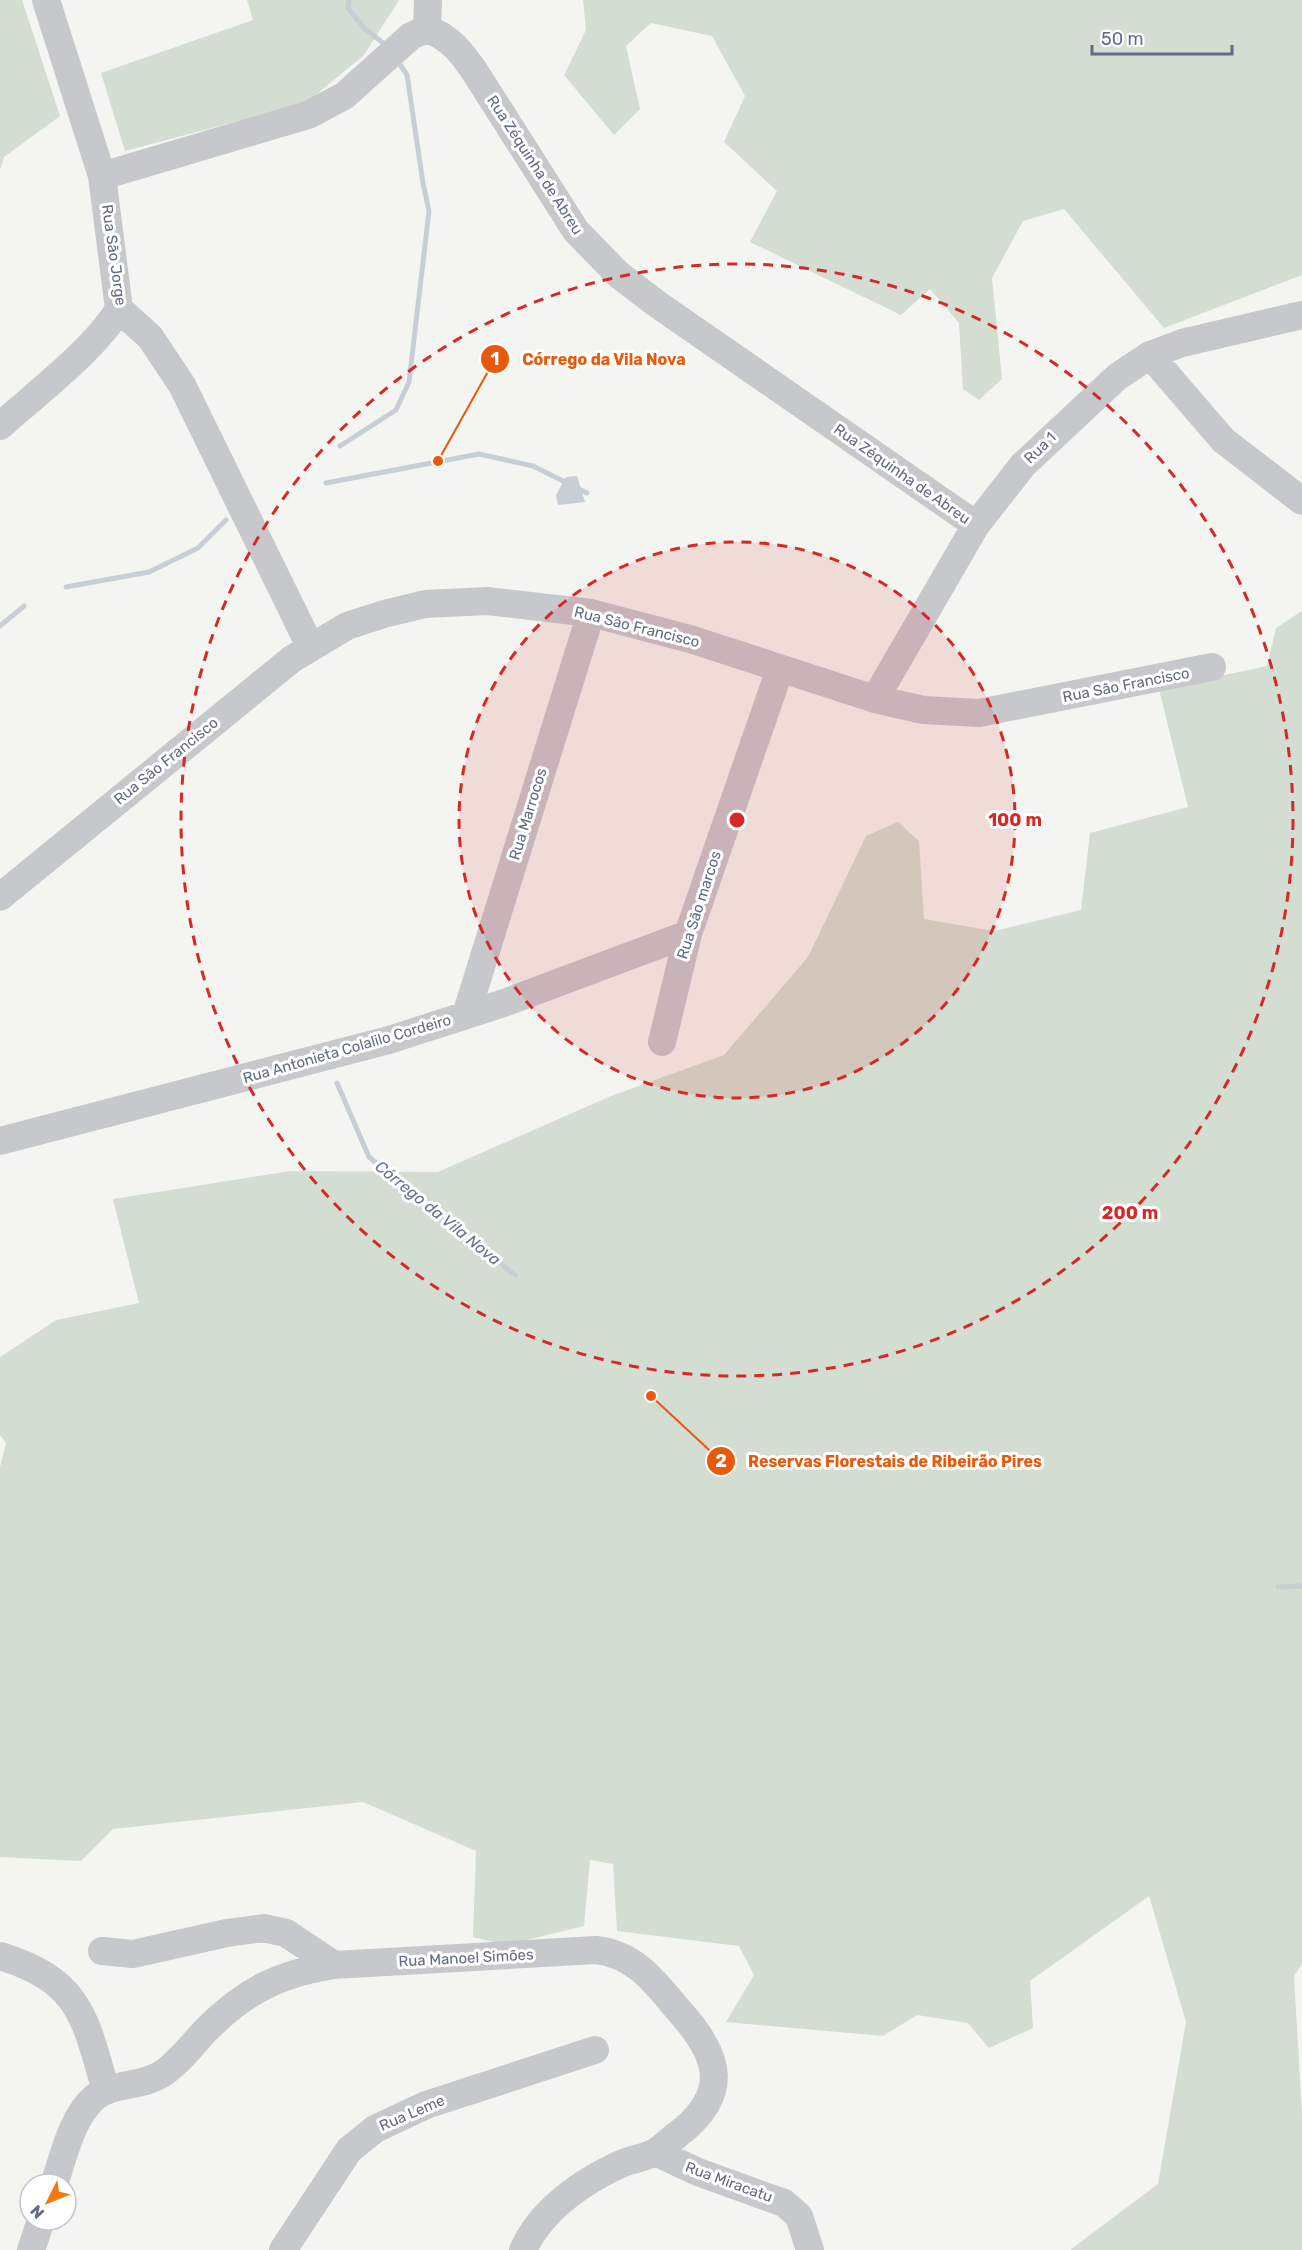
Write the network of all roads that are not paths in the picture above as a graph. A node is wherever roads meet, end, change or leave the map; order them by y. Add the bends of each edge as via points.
1 (46, 0) edge
2 (428, 0) edge
3 (427, 29) junction
4 (102, 176) junction
5 (119, 309) junction
6 (1302, 315) edge
7 (1150, 355) junction
8 (0, 426) edge
9 (1302, 501) edge
10 (976, 525) junction
11 (591, 613) junction
12 (310, 646) junction
13 (1212, 667) dead end
14 (780, 669) junction
15 (875, 699) junction
16 (0, 897) edge
17 (688, 934) junction
18 (466, 1015) junction
19 (662, 1042) dead end
20 (0, 1141) edge
21 (102, 1951) dead end
22 (0, 1956) edge
23 (334, 1965) junction
24 (595, 2050) dead end
25 (105, 2091) junction
26 (655, 2152) junction
27 (58, 2172) edge
28 (37, 2232) edge
29 (31, 2250) edge
30 (283, 2250) edge
31 (524, 2250) edge
32 (810, 2250) edge

1 - 4 street, Rua São Jorge
2 - 3 street
3 - 4 street via 405,40 344,96 308,116
3 - 10 street, Rua Zéquinha de Abreu via 448,39 460,51 570,223 619,275
4 - 5 street, Rua São Jorge
5 - 8 street via 110,325
5 - 12 street, Rua São Jorge via 150,337 182,385
6 - 7 street, Rua 1
7 - 9 street via 1223,440
7 - 10 street, Rua 1 via 1117,378 1035,452
10 - 15 street, Rua 1
11 - 12 street, Rua São Francisco via 487,601 425,604 348,626
11 - 14 street, Rua São Francisco via 690,639
11 - 18 street, Rua Marrocos
12 - 16 street, Rua São Francisco
13 - 15 street, Rua São Francisco via 979,712 923,710
14 - 15 street, Rua São Francisco
14 - 17 street, Rua São marcos
17 - 18 street, Rua Antonieta Colalilo Cordeiro
17 - 19 street, Rua São marcos
18 - 20 street, Rua Antonieta Colalilo Cordeiro via 388,1040
21 - 23 street via 142,1953 264,1928 286,1933
22 - 25 street via 57,1984 73,1999 90,2036
23 - 25 street, Rua Manoel Simões via 303,1970 255,1988 221,2015 160,2075
23 - 26 street, Rua Manoel Simões via 596,1950 629,1959 694,2028 715,2073 712,2096 694,2122
24 - 30 street, Rua Leme via 426,2105 375,2129 350,2150
25 - 27 street via 86,2108 76,2124
26 - 31 street, Rua Manoel Simões via 620,2164 557,2204 530,2234
26 - 32 street, Rua Miracatu via 784,2203 799,2216
28 - 29 street

